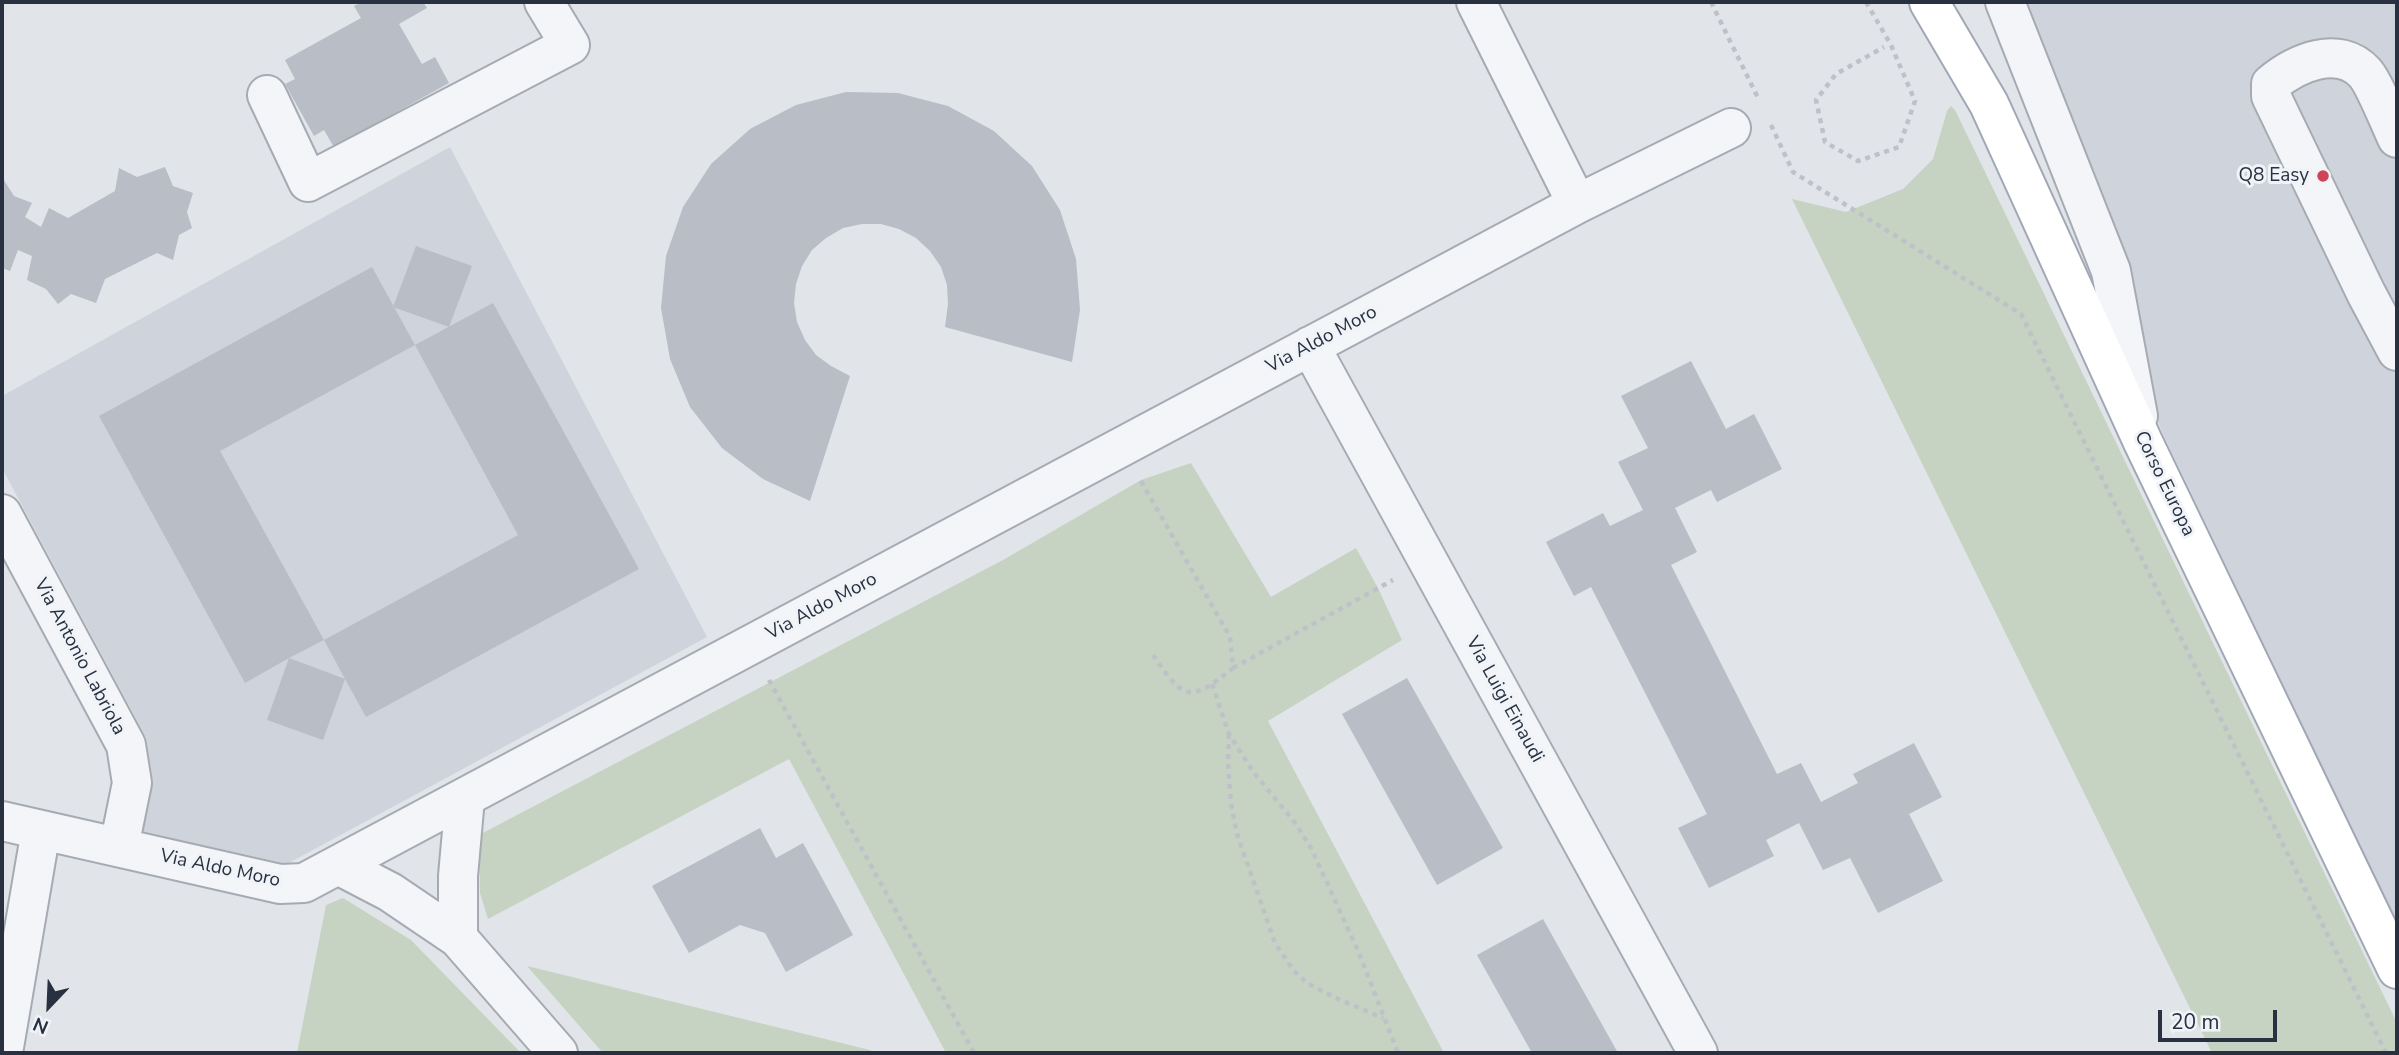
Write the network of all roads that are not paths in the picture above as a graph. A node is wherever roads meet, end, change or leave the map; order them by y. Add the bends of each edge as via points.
1 (544, 2) edge
2 (1476, 2) edge
3 (1929, 2) edge
4 (2004, 2) edge
5 (267, 95) dead end
6 (1731, 128) dead end
7 (2397, 138) edge
8 (1577, 204) junction
9 (1310, 346) junction
10 (2397, 351) edge
11 (2143, 442) junction
12 (2, 514) edge
13 (465, 798) junction
14 (2, 821) edge
15 (41, 830) junction
16 (119, 847) junction
17 (338, 865) junction
18 (458, 938) junction
19 (2397, 969) edge
20 (3, 1053) edge
21 (558, 1053) edge
22 (1698, 1053) edge

1 - 5 street via 570,45 308,182
2 - 8 street
3 - 11 main road, Corso Europa via 1989,104
4 - 11 street via 2111,271
6 - 8 street, Via Aldo Moro
7 - 10 street via 2366,73 2348,61 2328,56 2284,73 2271,84 2277,108
8 - 9 street, Via Aldo Moro
9 - 13 street, Via Aldo Moro
9 - 22 street, Via Luigi Einaudi
11 - 19 main road, Corso Europa
12 - 16 street, Via Antonio Labriola via 126,745 132,783
13 - 17 street, Via Aldo Moro
13 - 18 street
14 - 15 street, Via Aldo Moro
15 - 16 street, Via Aldo Moro
15 - 20 street
16 - 17 street, Via Aldo Moro via 280,884 304,883
17 - 18 street via 390,892
18 - 21 street

